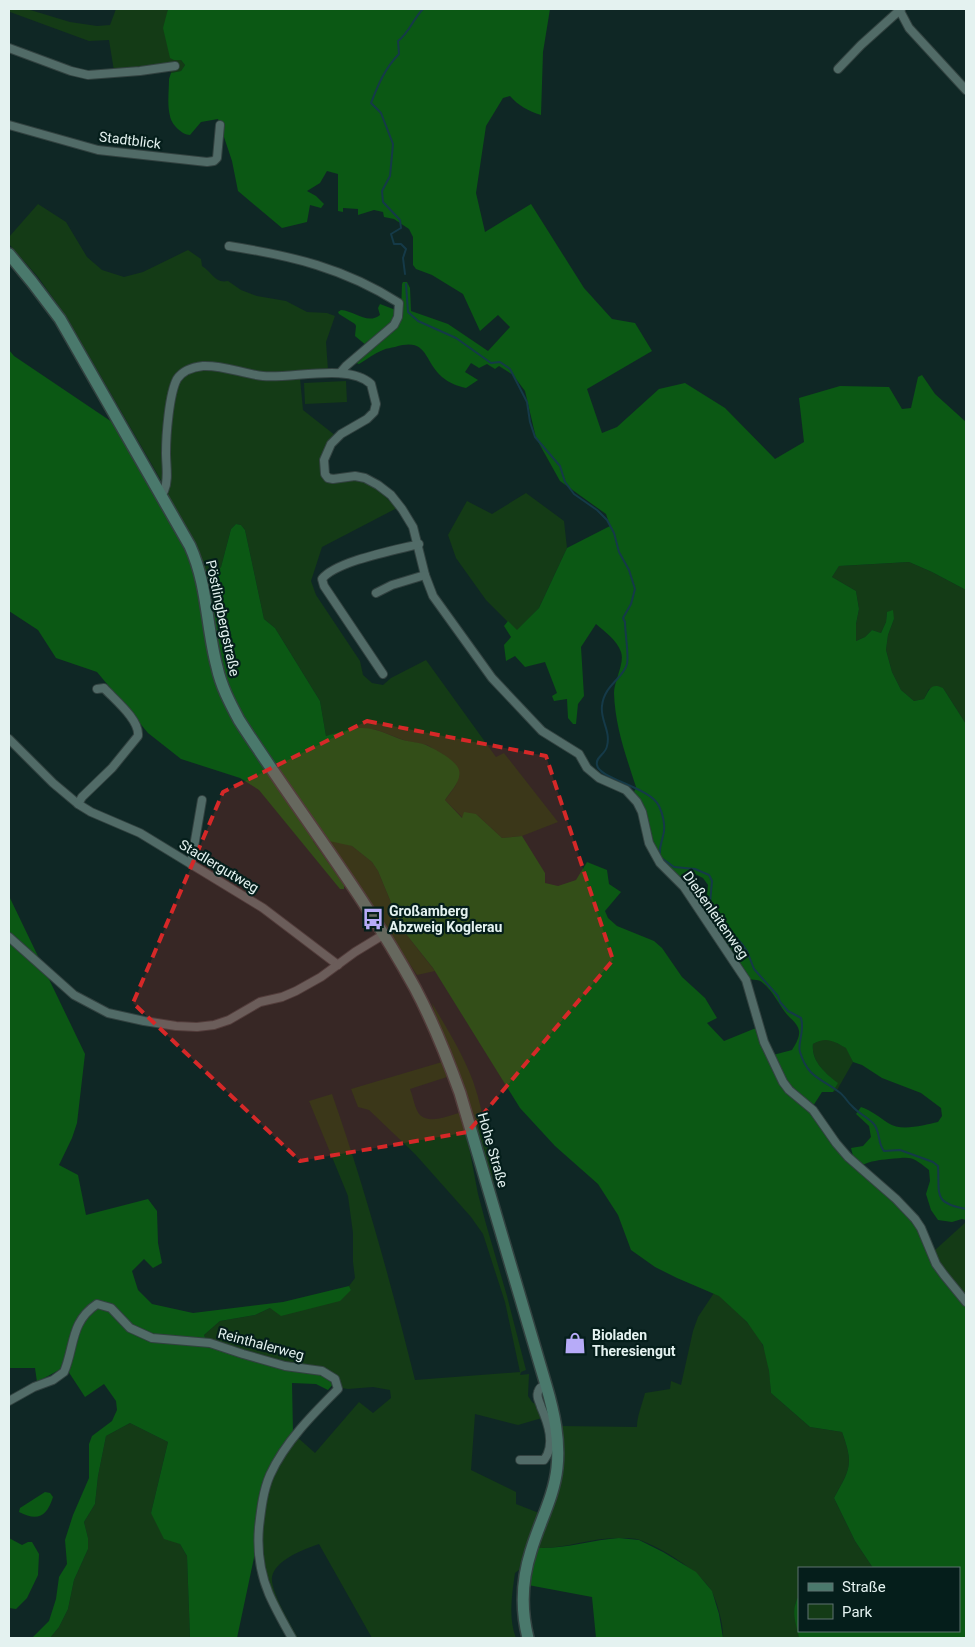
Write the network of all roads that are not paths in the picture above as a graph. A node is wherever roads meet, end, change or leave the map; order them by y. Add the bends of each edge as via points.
1 (901, 10) edge
2 (9, 48) edge
3 (175, 66) dead end
4 (838, 69) dead end
5 (966, 90) edge
6 (9, 125) edge
7 (220, 125) dead end
8 (229, 246) dead end
9 (9, 254) edge
10 (340, 373) junction
11 (160, 493) junction
12 (418, 544) junction
13 (425, 575) junction
14 (376, 593) dead end
15 (383, 674) dead end
16 (97, 690) dead end
17 (9, 739) edge
18 (202, 800) dead end
19 (78, 804) junction
20 (191, 864) junction
21 (383, 935) junction
22 (9, 937) edge
23 (338, 965) junction
24 (966, 1302) edge
25 (546, 1385) junction
26 (9, 1401) edge
27 (520, 1460) dead end
28 (292, 1638) edge
29 (528, 1638) edge

1 - 4 street
1 - 5 street via 909,28
2 - 3 street via 88,75
6 - 7 street, Stadtblick via 98,150 207,162 218,158
8 - 10 street via 279,254 332,270 360,281 398,303 398,317 394,325
9 - 11 main road, Pöstlingbergstraße via 60,319
10 - 11 street, Dießenleitenweg via 265,376 206,366 185,371 177,378 172,395 166,441 166,483
10 - 12 street, Dießenleitenweg via 362,378 371,384 376,408 371,417 340,434 332,444 324,458 325,474 333,479 360,477 381,487 408,518
11 - 21 main road, Pöstlingbergstraße via 199,568 216,667 231,706
12 - 13 street, Dießenleitenweg
12 - 15 street via 351,563 322,579
13 - 14 street
13 - 24 street, Dießenleitenweg via 438,603 485,669 518,706 542,731 579,754 596,776 626,790 637,802 655,854 688,894 746,980 762,1036 783,1082 813,1110 848,1157 882,1186 922,1228 936,1264
16 - 19 street via 104,688 123,708 138,727 138,736
17 - 19 street, Stadlergutweg
18 - 20 street
19 - 20 street, Stadlergutweg via 140,833
20 - 23 street, Stadlergutweg via 271,913
21 - 23 street
21 - 25 main road, Hohe Straße via 420,997 455,1078
22 - 23 street via 74,995 117,1016 176,1026 206,1026 229,1020 260,1002 296,991
25 - 27 street via 537,1393 548,1426 550,1444 547,1456 544,1460
25 - 29 main road, Hohe Straße via 558,1433 557,1468 525,1578
26 - 28 street, Reinthalerweg via 64,1372 73,1334 84,1316 97,1304 111,1308 130,1328 152,1338 210,1343 332,1377 338,1389 286,1448 270,1476 261,1512 258,1536 261,1567 269,1594

